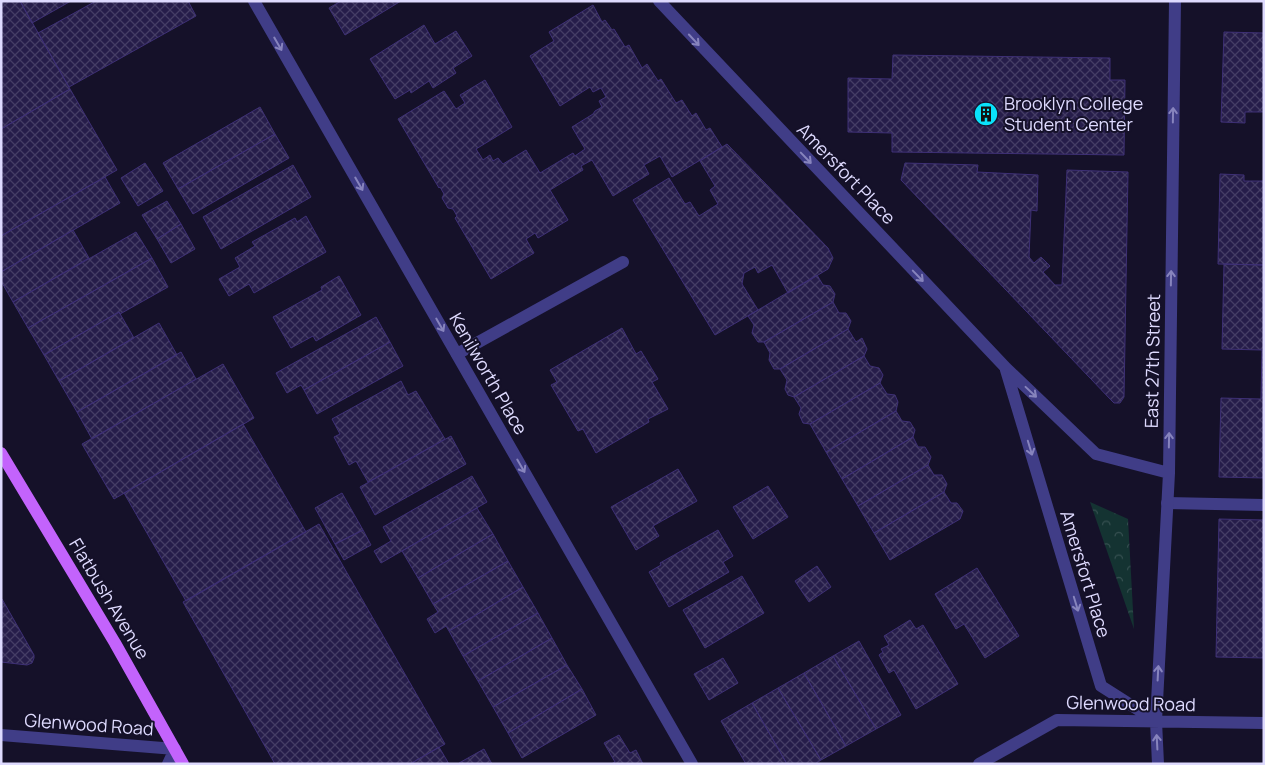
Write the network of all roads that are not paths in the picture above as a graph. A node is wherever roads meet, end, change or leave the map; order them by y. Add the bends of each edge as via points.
1 (254, 1) edge
2 (1175, 1) edge
3 (662, 2) edge
4 (623, 262) dead end
5 (457, 354) junction
6 (1006, 368) junction
7 (1, 453) edge
8 (1169, 473) junction
9 (1167, 503) junction
10 (1264, 505) edge
11 (1156, 721) junction
12 (1264, 723) edge
13 (1, 735) edge
14 (174, 749) junction
15 (168, 764) edge
16 (183, 764) edge
17 (692, 764) edge
18 (979, 764) edge
19 (1158, 764) edge

1 -> 5 street, Kenilworth Place
8 -> 2 street, East 27th Street
3 -> 6 street, Amersfort Place via 698,44
4 - 5 street
5 -> 17 street, Kenilworth Place
6 -> 8 street, Amersfort Place via 1096,454
6 -> 11 street, Amersfort Place via 1100,686
7 - 14 main road, Flatbush Avenue via 115,643
8 - 9 street, East 27th Street
9 - 10 street
11 -> 9 street, East 27th Street
11 - 12 street, Glenwood Road
11 - 18 street, Glenwood Road via 1057,720
19 -> 11 street
13 - 14 street, Glenwood Road
14 - 15 street
14 - 16 main road, Flatbush Avenue

